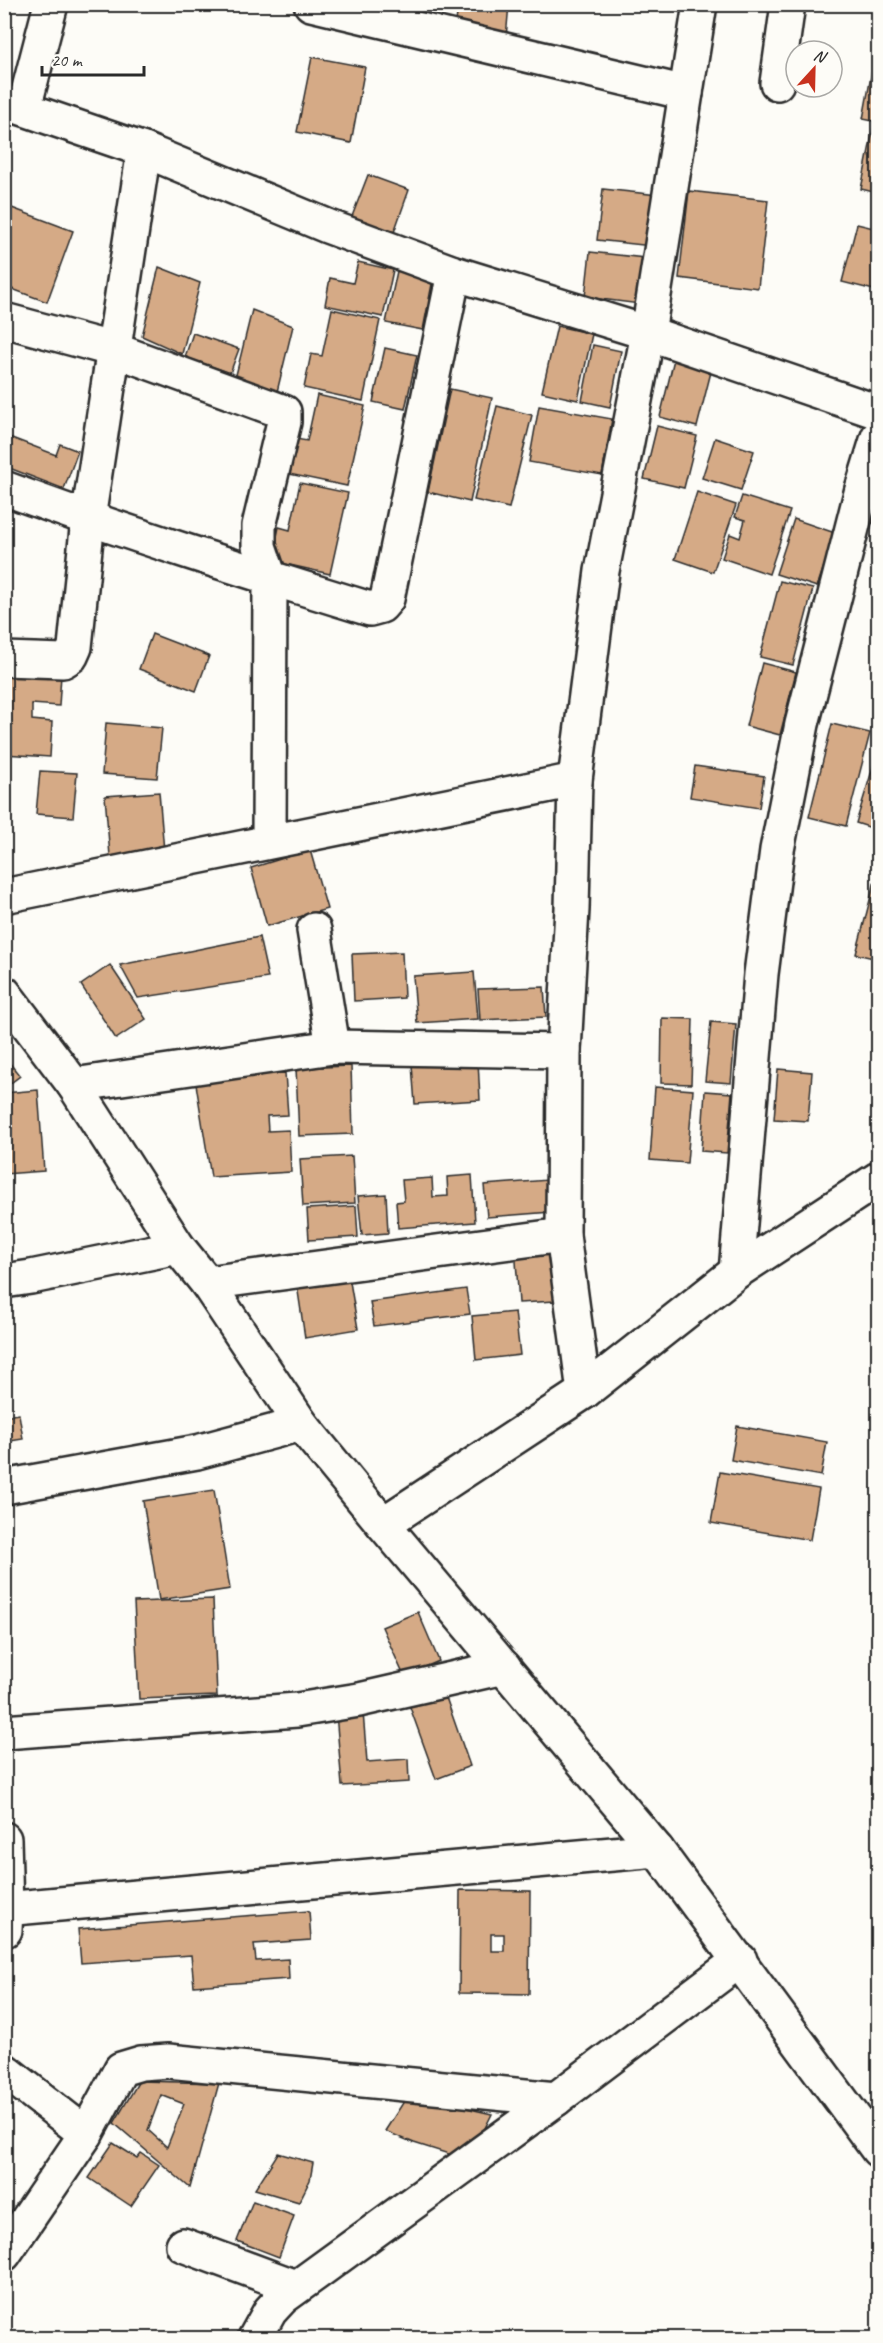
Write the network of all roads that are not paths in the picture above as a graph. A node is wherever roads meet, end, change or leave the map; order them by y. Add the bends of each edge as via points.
1 (51, 4) edge
2 (311, 4) edge
3 (700, 4) edge
4 (788, 4) edge
5 (777, 83) dead end
6 (686, 93) junction
7 (14, 105) edge
8 (144, 150) junction
9 (454, 273) junction
10 (4, 320) edge
11 (648, 333) junction
12 (115, 350) junction
13 (879, 412) edge
14 (879, 436) edge
15 (4, 488) edge
16 (88, 519) junction
17 (270, 578) junction
18 (4, 659) edge
19 (575, 780) junction
20 (269, 841) junction
21 (4, 896) edge
22 (314, 930) dead end
23 (4, 993) edge
24 (333, 1047) junction
25 (564, 1051) junction
26 (74, 1085) junction
27 (879, 1179) edge
28 (563, 1235) junction
29 (178, 1247) junction
30 (736, 1272) junction
31 (4, 1281) edge
32 (207, 1283) junction
33 (584, 1392) junction
34 (301, 1424) junction
35 (4, 1487) edge
36 (383, 1524) junction
37 (504, 1667) junction
38 (4, 1732) edge
39 (4, 1839) edge
40 (657, 1851) junction
41 (5, 1916) edge
42 (740, 1960) junction
43 (4, 2070) edge
44 (556, 2099) junction
45 (86, 2134) junction
46 (879, 2150) edge
47 (183, 2246) dead end
48 (4, 2254) edge
49 (296, 2287) junction
50 (255, 2338) edge

1 - 7 street
2 - 6 street
3 - 6 street
4 - 5 street
6 - 11 street
7 - 8 street
8 - 9 street via 327,226
8 - 12 street
9 - 11 street
9 - 17 street via 387,600 370,609
10 - 12 street
11 - 13 street
11 - 19 street via 602,571
12 - 16 street
12 - 17 street via 284,412 259,526 259,546
14 - 30 street via 802,724 777,850 761,974
15 - 16 street
16 - 17 street
16 - 18 street via 71,656 63,661
17 - 20 street
19 - 20 street
19 - 25 street
20 - 21 street
22 - 24 street
23 - 26 street
24 - 25 street
24 - 26 street
25 - 28 street
26 - 29 street
27 - 30 street
28 - 32 street
28 - 33 street
29 - 31 street
29 - 32 street
30 - 33 street
32 - 34 street
33 - 36 street
34 - 35 street via 197,1452
34 - 36 street
36 - 37 street
37 - 38 street via 297,1710
37 - 40 street
39 - 41 street
40 - 41 street
40 - 42 street
42 - 44 street
42 - 46 street
43 - 45 street
44 - 45 street via 168,2061 141,2063 122,2069
44 - 49 street
45 - 48 street
47 - 49 street
49 - 50 street via 270,2310

